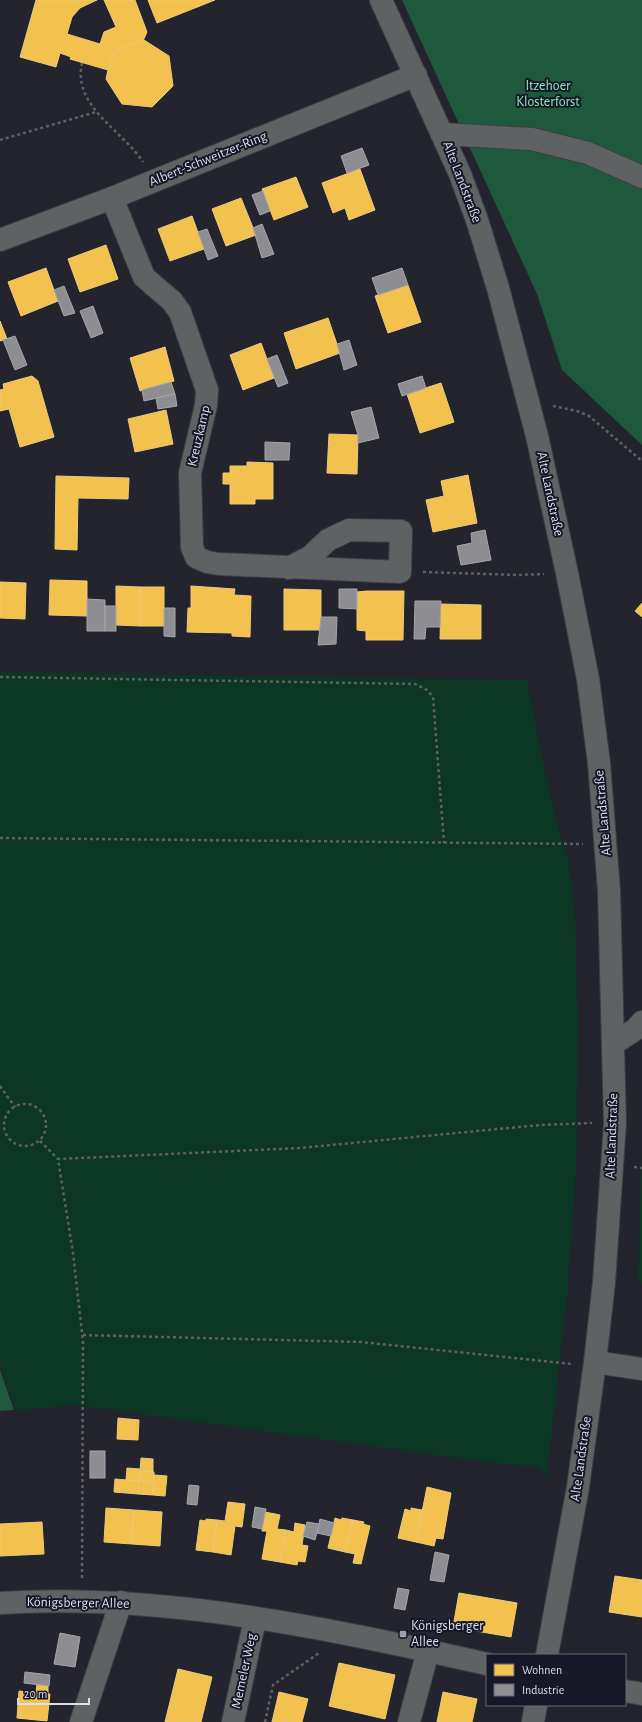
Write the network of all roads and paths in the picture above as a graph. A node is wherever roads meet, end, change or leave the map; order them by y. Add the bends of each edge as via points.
1 (381, 0) edge
2 (82, 63) dead end
3 (416, 75) junction
4 (96, 112) junction
5 (442, 134) junction
6 (0, 140) edge
7 (642, 177) edge
8 (155, 180) junction
9 (112, 198) junction
10 (0, 240) edge
11 (528, 402) junction
12 (642, 461) edge
13 (289, 568) junction
14 (400, 572) junction
15 (567, 573) junction
16 (0, 677) edge
17 (0, 838) edge
18 (444, 843) junction
19 (606, 844) junction
20 (642, 1022) edge
21 (613, 1044) junction
22 (0, 1086) edge
23 (15, 1107) junction
24 (615, 1123) junction
25 (40, 1141) junction
26 (58, 1159) junction
27 (83, 1335) junction
28 (594, 1364) junction
29 (642, 1369) edge
30 (82, 1601) junction
31 (121, 1602) junction
32 (0, 1604) edge
33 (255, 1619) junction
34 (346, 1634) junction
35 (428, 1651) junction
36 (547, 1654) edge
37 (486, 1664) edge
38 (626, 1691) edge
39 (642, 1694) edge
40 (536, 1706) edge
41 (81, 1722) edge
42 (233, 1722) edge
43 (265, 1722) edge
44 (409, 1722) edge
45 (533, 1722) edge

1 - 3 street, Alte Landstraße
2 - 4 path via 79,74 82,89
3 - 5 street, Alte Landstraße
3 - 8 street, Albert-Schweitzer-Ring
4 - 6 path
4 - 8 path via 135,150
5 - 7 street via 532,139 588,153
5 - 11 street, Alte Landstraße via 477,220
8 - 9 street, Albert-Schweitzer-Ring
9 - 10 street, Albert-Schweitzer-Ring
9 - 13 street, Kreuzkamp via 144,277 172,301 180,312 207,390 206,405 190,473 192,541 196,557 219,564
11 - 12 path via 563,407 589,416
11 - 15 street, Alte Landstraße
13 - 14 street, Kreuzkamp
13 - 14 street via 310,556 328,540 349,530 401,531
14 - 15 path via 518,575
15 - 19 street, Alte Landstraße via 592,705
16 - 18 path via 415,684 427,690 433,697
17 - 18 path
18 - 19 path
19 - 21 street, Alte Landstraße
20 - 21 street
21 - 24 street, Alte Landstraße
22 - 23 path
23 - 25 path via 27,1104 35,1106 44,1114 47,1128
23 - 25 path via 4,1124 7,1137 16,1145 22,1146
24 - 26 path via 540,1125 300,1148
24 - 28 street, Alte Landstraße via 604,1282
25 - 26 path
26 - 27 path
27 - 28 path via 361,1342
27 - 30 path
28 - 29 street
28 - 36 street, Alte Landstraße via 578,1487
30 - 31 street, Königsberger Allee
30 - 32 street, Königsberger Allee
31 - 33 street, Königsberger Allee
31 - 41 street
33 - 34 street, Königsberger Allee
33 - 42 street, Memeler Weg
34 - 35 street, Königsberger Allee
34 - 43 path via 274,1685
35 - 37 street, Königsberger Allee
35 - 44 street
38 - 39 street
40 - 45 street

